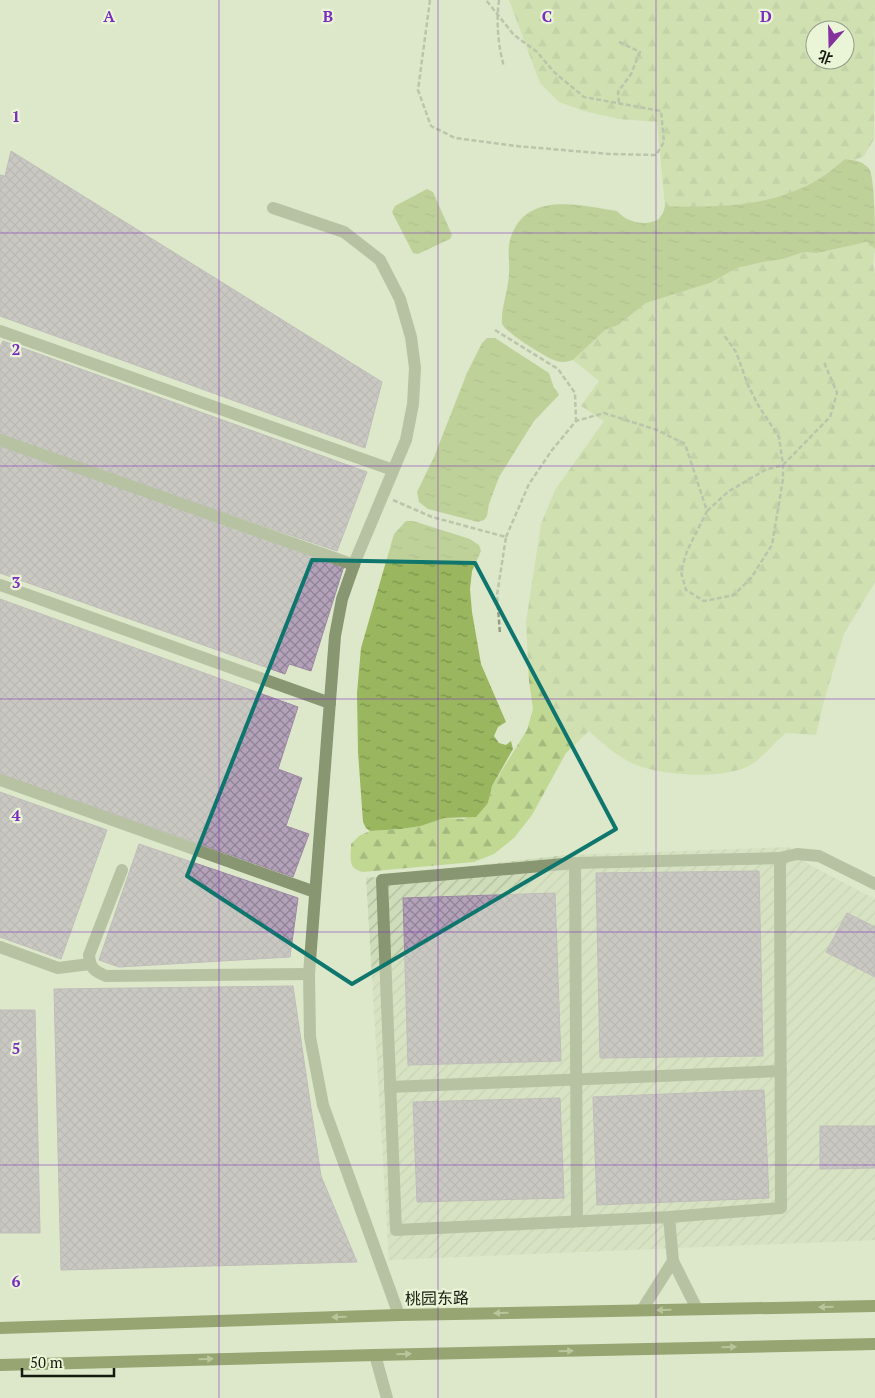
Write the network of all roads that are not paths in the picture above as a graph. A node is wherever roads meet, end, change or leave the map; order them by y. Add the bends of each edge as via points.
1 (274, 208) dead end
2 (0, 332) edge
3 (0, 440) edge
4 (393, 470) junction
5 (354, 565) junction
6 (0, 585) edge
7 (330, 703) junction
8 (0, 780) edge
9 (780, 858) junction
10 (575, 863) junction
11 (122, 870) dead end
12 (875, 884) edge
13 (316, 892) junction
14 (0, 948) edge
15 (90, 964) junction
16 (309, 974) junction
17 (781, 1072) junction
18 (576, 1078) junction
19 (390, 1086) junction
20 (669, 1217) junction
21 (577, 1221) junction
22 (673, 1261) junction
23 (875, 1306) edge
24 (642, 1310) junction
25 (697, 1310) junction
26 (399, 1315) junction
27 (0, 1328) edge
28 (875, 1344) edge
29 (375, 1355) junction
30 (0, 1364) edge
31 (387, 1398) edge

1 - 4 street via 344,232 380,260 400,299 411,337 415,368 406,440
2 - 4 street
3 - 5 street
4 - 5 street
5 - 7 street via 334,636
6 - 7 street
7 - 13 street
8 - 13 street
9 - 10 street
9 - 12 street via 798,854 819,856
9 - 17 street
10 - 18 street
10 - 19 street via 382,880
11 - 15 street via 90,955
13 - 16 street
14 - 15 street via 58,968
15 - 16 street via 94,972 106,976
16 - 26 street via 310,1037 323,1105
17 - 18 street
17 - 20 street via 781,1208
18 - 19 street
18 - 21 street
19 - 21 street via 396,1230
20 - 21 street
20 - 22 street
22 - 24 street
22 - 25 street
23 -> 25 main road, 桃园东路
25 -> 24 main road, 桃园东路
24 -> 26 main road, 桃园东路
26 -> 27 main road, 桃园东路
29 -> 28 main road
30 -> 29 main road
29 - 31 street

